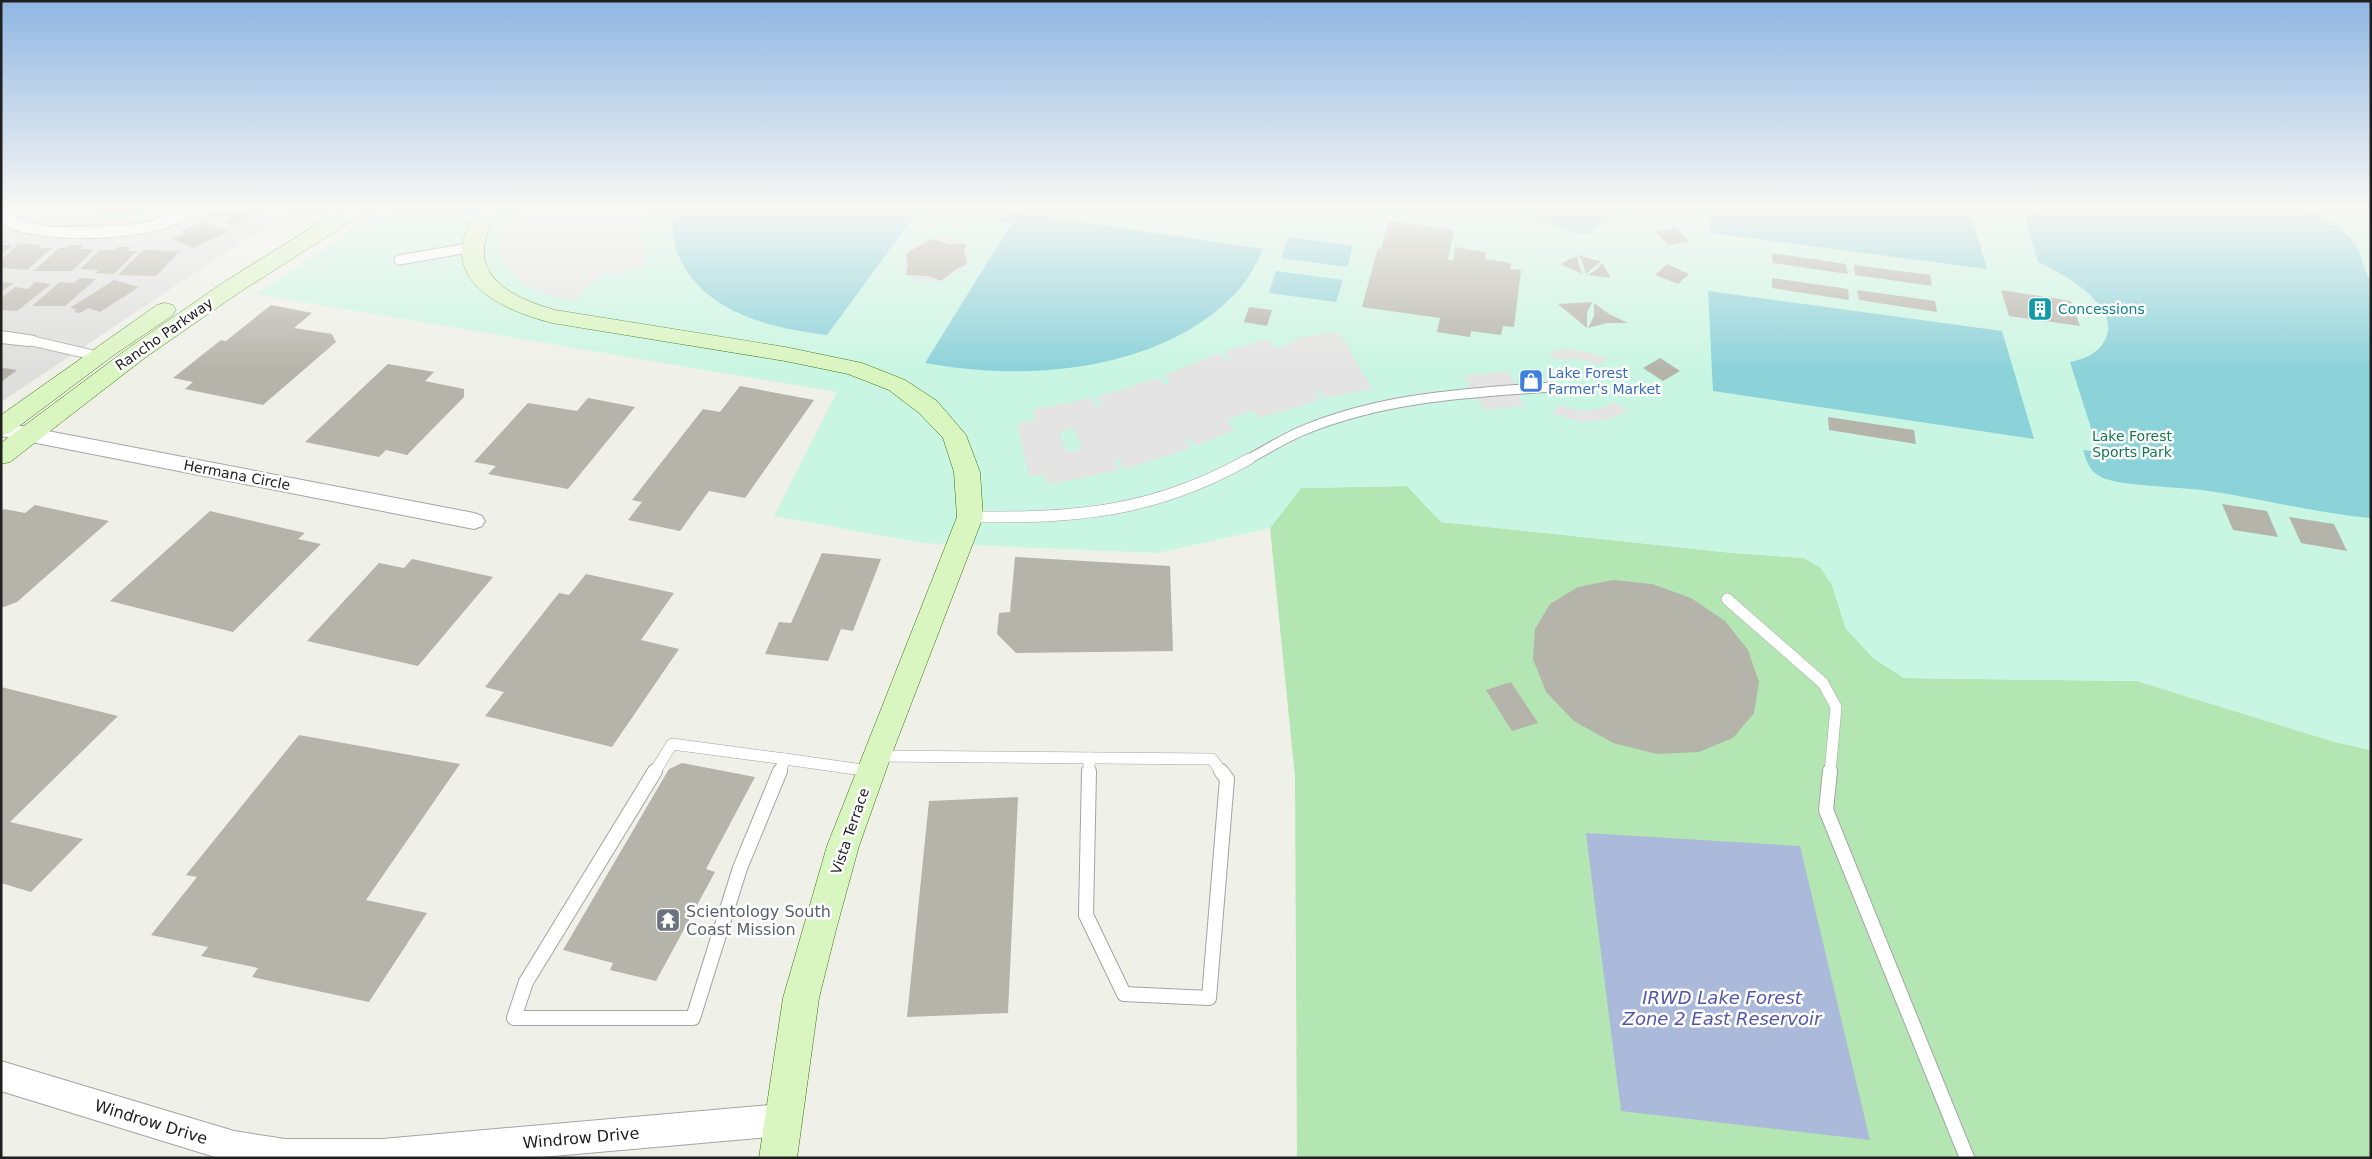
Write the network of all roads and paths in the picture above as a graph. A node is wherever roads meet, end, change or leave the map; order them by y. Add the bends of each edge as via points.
1 (241, 261) edge
2 (274, 261) edge
3 (477, 261) edge
4 (1, 338) edge
5 (28, 340) joint
6 (98, 356) junction
7 (1552, 387) dead end
8 (1, 428) edge
9 (28, 434) junction
10 (1, 456) edge
11 (970, 517) junction
12 (474, 520) dead end
13 (1726, 599) dead end
14 (1089, 758) junction
15 (785, 759) junction
16 (873, 764) junction
17 (1, 1076) edge
18 (782, 1120) junction
19 (778, 1158) edge
20 (1967, 1158) edge

1 - 6 street, Rancho Parkway
2 - 9 street, Rancho Parkway via 138,352
3 - 11 street via 480,277 494,291 517,305 552,316 785,354 854,368 897,385 928,407 954,435 967,472
4 - 5 street
5 - 6 lane
6 - 8 street, Rancho Parkway
7 - 11 lane via 1417,398 1356,412 1289,437 1194,487 1130,507 1064,517
8 - 9 street, Hermana Circle
9 - 10 street, Rancho Parkway
9 - 12 street, Hermana Circle
11 - 16 street, Vista Terrace
13 - 20 lane via 1823,683 1836,707 1826,810
14 - 14 lane via 1212,759 1227,779 1210,998 1124,994 1086,915
14 - 16 lane
15 - 15 lane via 672,744 526,982 514,1018 693,1018 740,868
15 - 16 lane
16 - 18 street, Vista Terrace via 844,846 801,998
17 - 18 street, Windrow Drive via 234,1147 285,1155 382,1155
18 - 19 street, Vista Terrace

